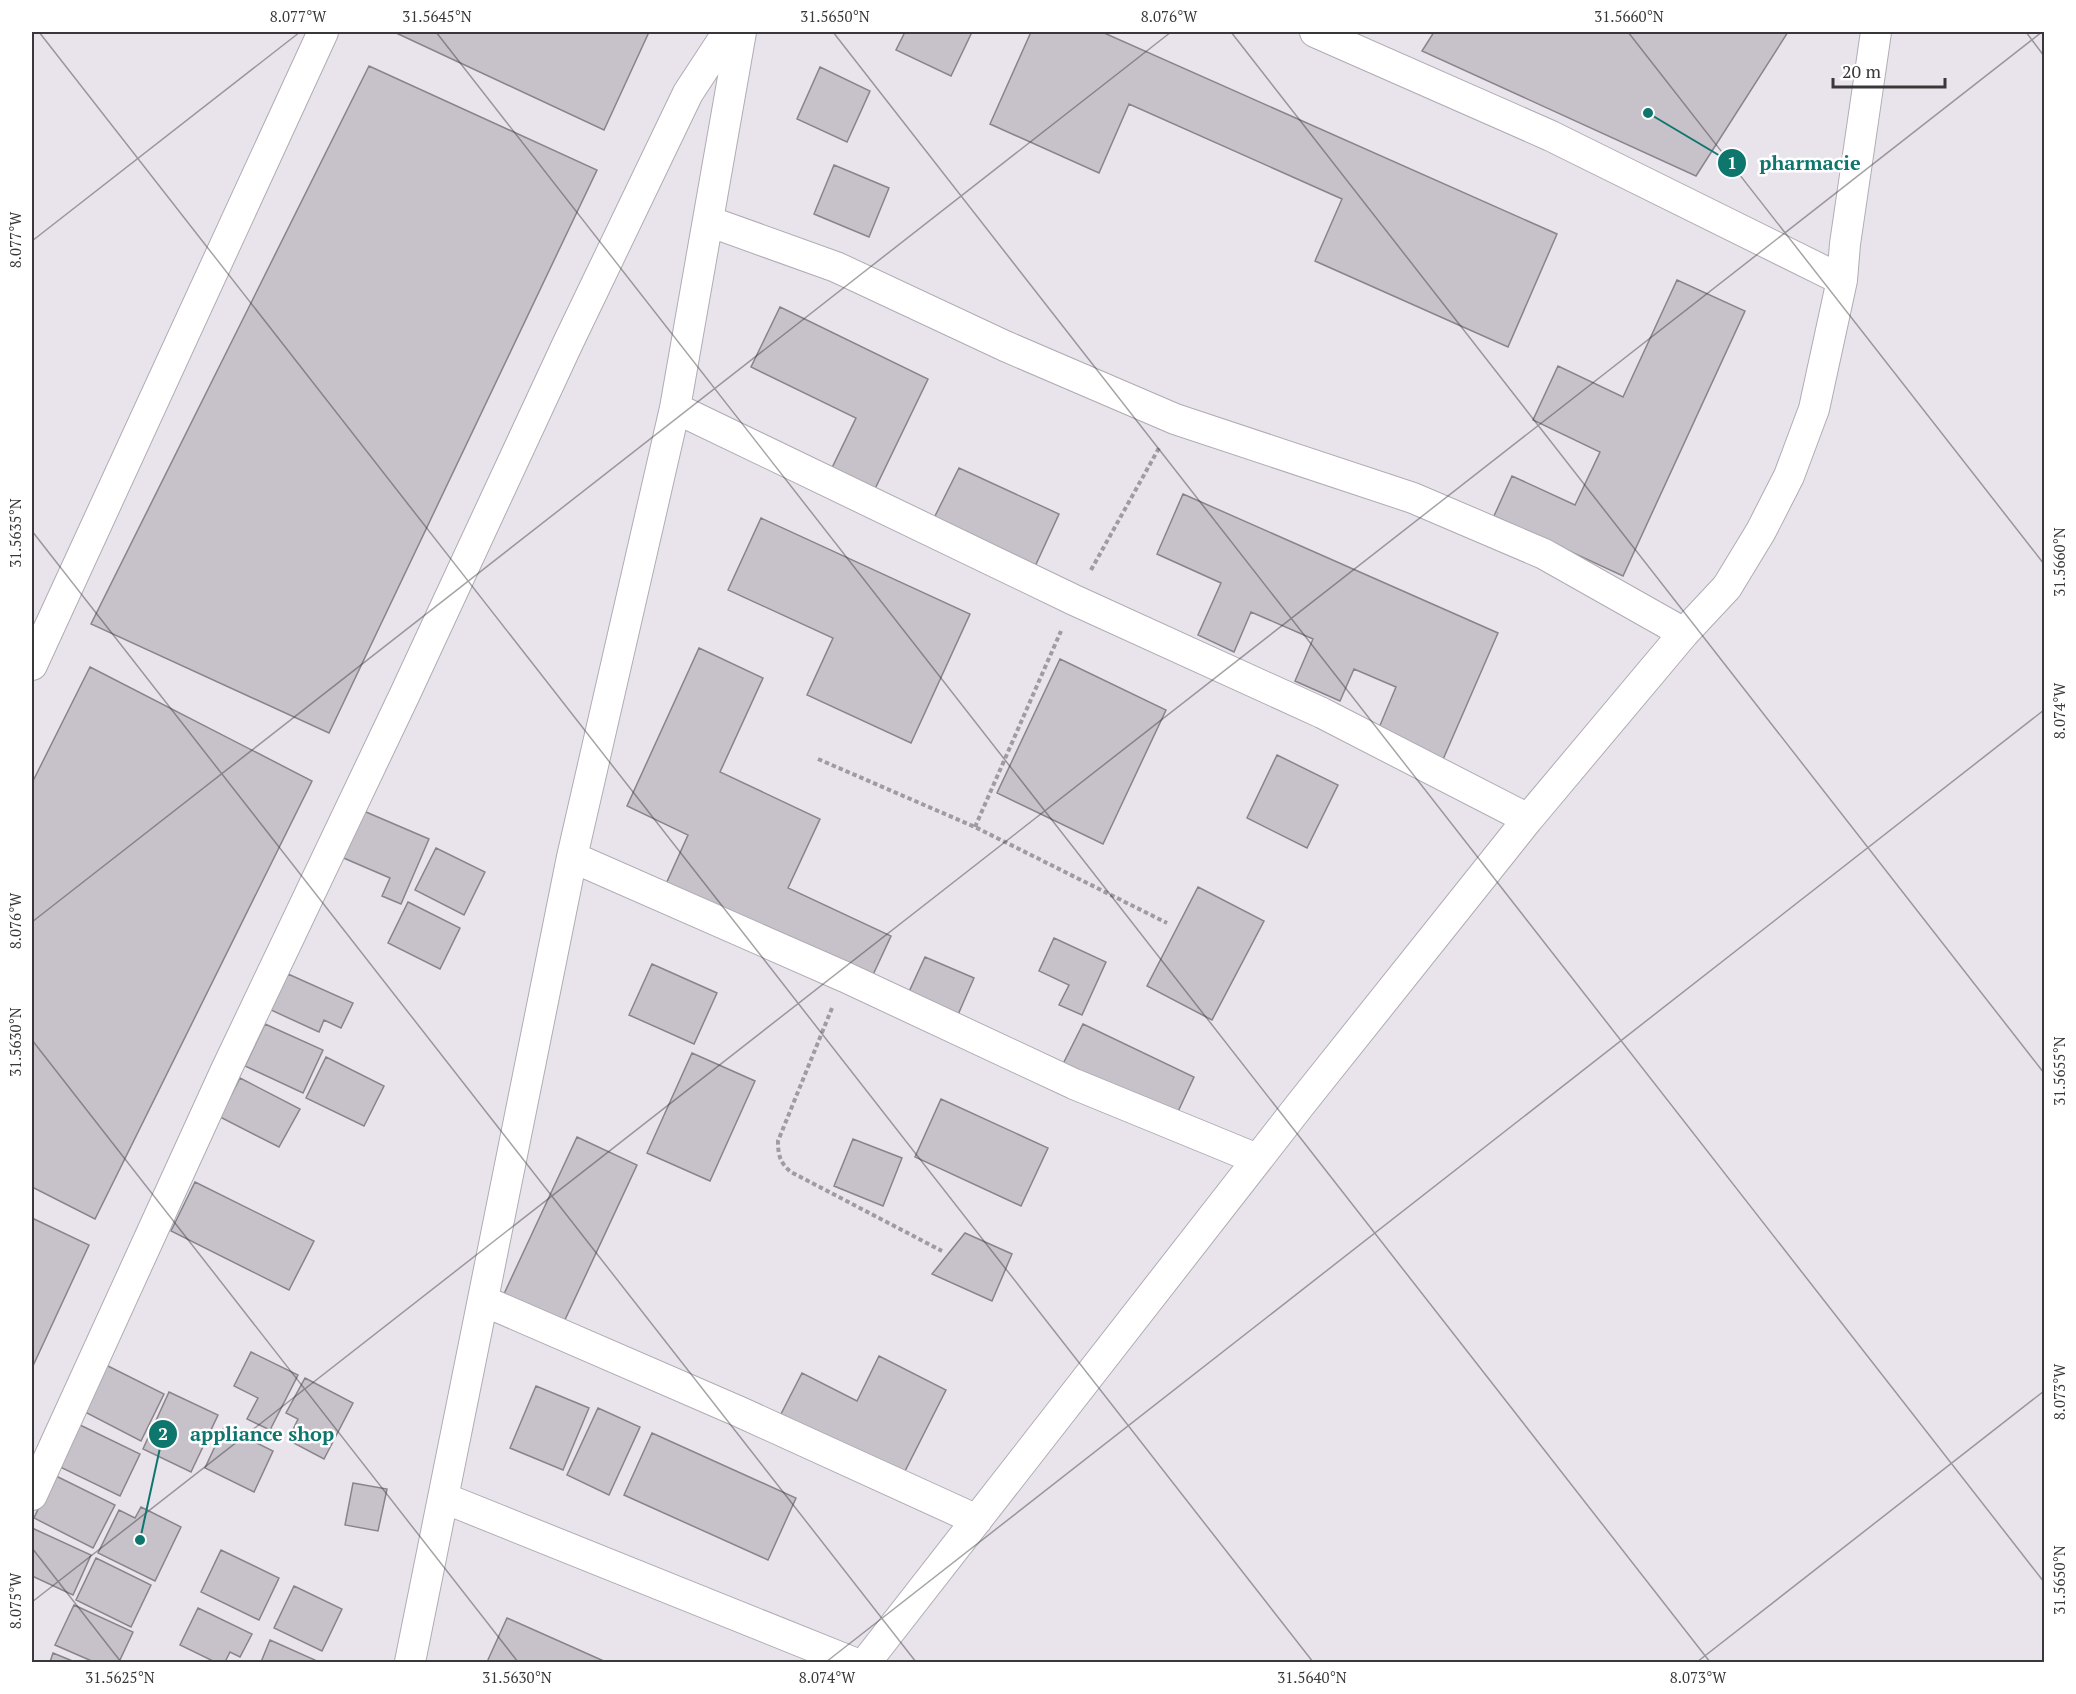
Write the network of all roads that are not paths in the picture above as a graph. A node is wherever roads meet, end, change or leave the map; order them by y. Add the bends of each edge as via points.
1 (323, 32) edge
2 (728, 32) edge
3 (741, 32) edge
4 (1315, 32) edge
5 (1876, 32) edge
6 (708, 221) junction
7 (1842, 280) junction
8 (675, 408) junction
9 (1684, 633) junction
10 (32, 665) edge
11 (1528, 819) junction
12 (572, 857) junction
13 (1257, 1159) junction
14 (484, 1301) junction
15 (32, 1495) edge
16 (444, 1498) junction
17 (977, 1520) junction
18 (410, 1662) edge
19 (852, 1662) edge
20 (866, 1662) edge

1 - 10 street
2 - 15 street via 688,93 567,345 226,1070
3 - 6 street
4 - 7 street via 1551,136
5 - 7 street
6 - 8 street
6 - 9 street via 836,267 1175,419 1413,498 1544,554
7 - 9 street via 1814,409 1790,476 1727,587
8 - 11 street via 1074,600 1322,713
8 - 12 street
9 - 11 street
11 - 13 street
12 - 13 street via 845,977 1074,1084
12 - 14 street
13 - 17 street
14 - 16 street
14 - 17 street
16 - 18 street
16 - 19 street
17 - 20 street

